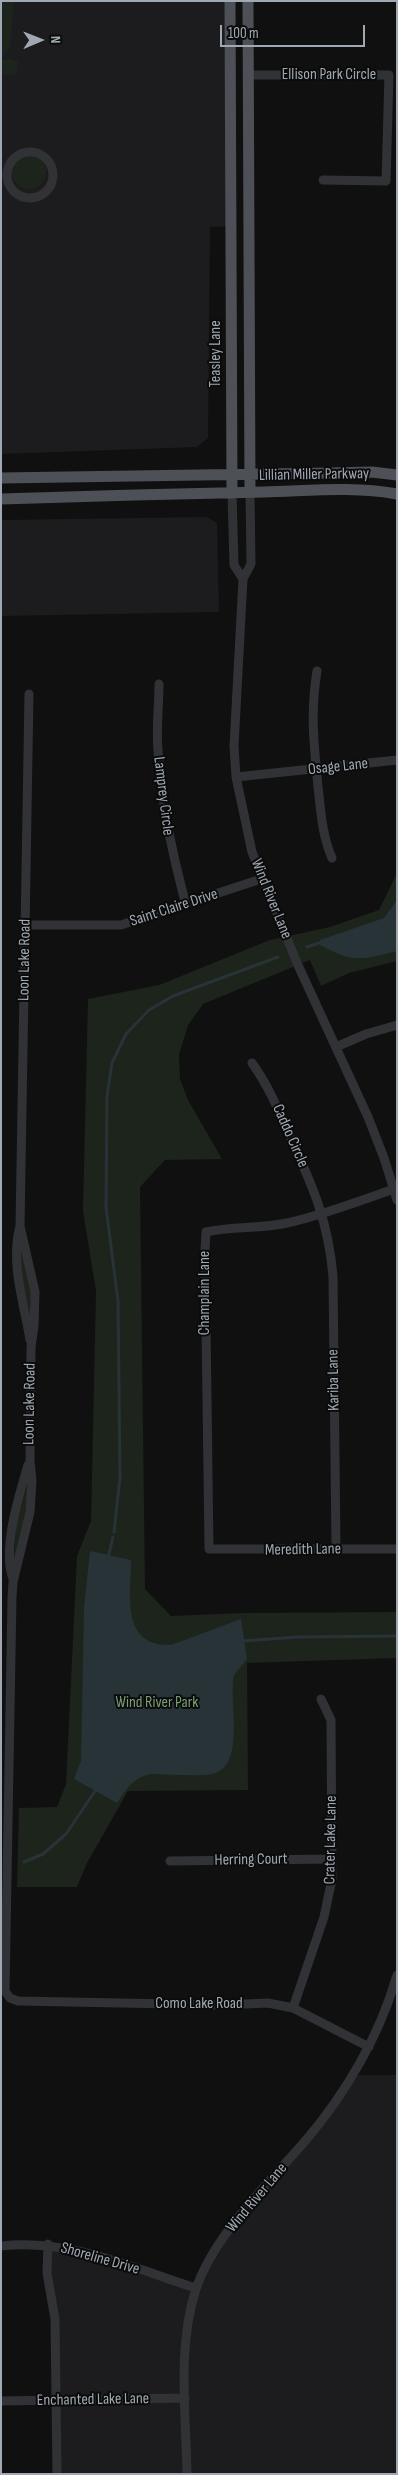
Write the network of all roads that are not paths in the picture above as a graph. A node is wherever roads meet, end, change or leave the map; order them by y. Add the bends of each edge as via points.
1 (230, 1) edge
2 (248, 1) edge
3 (249, 75) junction
4 (248, 165) junction
5 (231, 176) junction
6 (323, 180) dead end
7 (5, 186) edge
8 (232, 293) junction
9 (248, 294) junction
10 (232, 475) junction
11 (250, 475) junction
12 (397, 475) edge
13 (1, 478) edge
14 (250, 492) junction
15 (232, 493) junction
16 (397, 494) edge
17 (1, 499) edge
18 (243, 579) junction
19 (317, 672) dead end
20 (159, 684) dead end
21 (29, 694) dead end
22 (397, 760) edge
23 (316, 769) junction
24 (236, 777) junction
25 (332, 858) dead end
26 (262, 879) junction
27 (186, 905) junction
28 (25, 925) junction
29 (397, 1025) edge
30 (336, 1047) junction
31 (252, 1063) dead end
32 (394, 1189) junction
33 (397, 1200) edge
34 (322, 1212) junction
35 (20, 1226) junction
36 (31, 1347) junction
37 (30, 1461) junction
38 (209, 1549) joint
39 (397, 1549) edge
40 (336, 1550) junction
41 (13, 1582) junction
42 (321, 1699) dead end
43 (332, 1859) junction
44 (170, 1861) dead end
45 (397, 1975) edge
46 (395, 1990) edge
47 (18, 2001) joint
48 (293, 2008) junction
49 (369, 2047) junction
50 (48, 2244) junction
51 (1, 2246) edge
52 (196, 2288) junction
53 (185, 2398) junction
54 (56, 2400) junction
55 (1, 2401) edge
56 (57, 2474) edge
57 (187, 2474) edge

1 - 5 main road, Teasley Lane
2 - 3 main road, Teasley Lane
3 - 4 main road, Teasley Lane
3 - 6 street, Ellison Park Circle via 390,75 386,181
4 - 5 main road
4 - 9 main road, Teasley Lane
5 - 8 main road, Teasley Lane
7 - 7 street via 11,161 24,152 40,153 51,165 53,180 40,196 25,198
8 - 9 main road
8 - 10 main road, Teasley Lane
9 - 11 main road, Teasley Lane
10 - 11 main road, Lillian Miller Parkway
10 - 13 main road
10 - 15 main road, Teasley Lane
11 - 12 main road, Lillian Miller Parkway via 372,472
11 - 14 main road, Teasley Lane
14 - 15 main road, Lillian Miller Parkway
14 - 16 main road, Lillian Miller Parkway via 330,488 372,489
14 - 18 street, Wind River Lane via 251,564
15 - 17 main road
15 - 18 street, Wind River Lane via 234,565
18 - 24 street, Wind River Lane via 234,718
19 - 23 street via 312,729
20 - 27 street, Lamprey Circle via 157,747 162,797 170,848
21 - 28 street, Loon Lake Road
22 - 23 street, Osage Lane
23 - 24 street, Osage Lane
23 - 25 street via 324,840
24 - 26 street, Wind River Lane
26 - 27 street, Saint Claire Drive
26 - 30 street, Wind River Lane
27 - 28 street, Saint Claire Drive via 121,925
28 - 35 street, Loon Lake Road
29 - 30 street
30 - 32 street, Wind River Lane via 371,1126
31 - 34 street, Caddo Circle via 266,1082
32 - 33 street, Wind River Lane
32 - 34 street, Champlain Lane
34 - 38 street, Champlain Lane via 288,1223 206,1232
34 - 40 street, Kariba Lane via 330,1241 333,1276
35 - 36 street, Loon Lake Road via 35,1292
35 - 36 street, Loon Lake Road via 16,1239 17,1272
36 - 37 street, Loon Lake Road
37 - 41 street, Loon Lake Road via 30,1512
37 - 41 street, Loon Lake Road via 12,1527 10,1572
38 - 40 street, Meredith Lane
39 - 40 street, Meredith Lane
41 - 47 street, Loon Lake Road via 4,1981 5,1991
42 - 43 street, Crater Lake Lane via 331,1720
43 - 44 street, Herring Court
43 - 48 street, Crater Lake Lane via 330,1897
45 - 46 street, Wind River Lane
46 - 49 street, Wind River Lane
47 - 48 street, Como Lake Road via 268,2003
48 - 49 street, Como Lake Road
49 - 52 street, Wind River Lane via 324,2118 234,2222
50 - 51 street, Shoreline Drive
50 - 52 street, Shoreline Drive
50 - 54 street via 47,2273 56,2319
52 - 53 street, Wind River Lane via 186,2343
53 - 54 street, Enchanted Lake Lane
53 - 57 street, Wind River Lane
54 - 55 street, Enchanted Lake Lane
54 - 56 street

